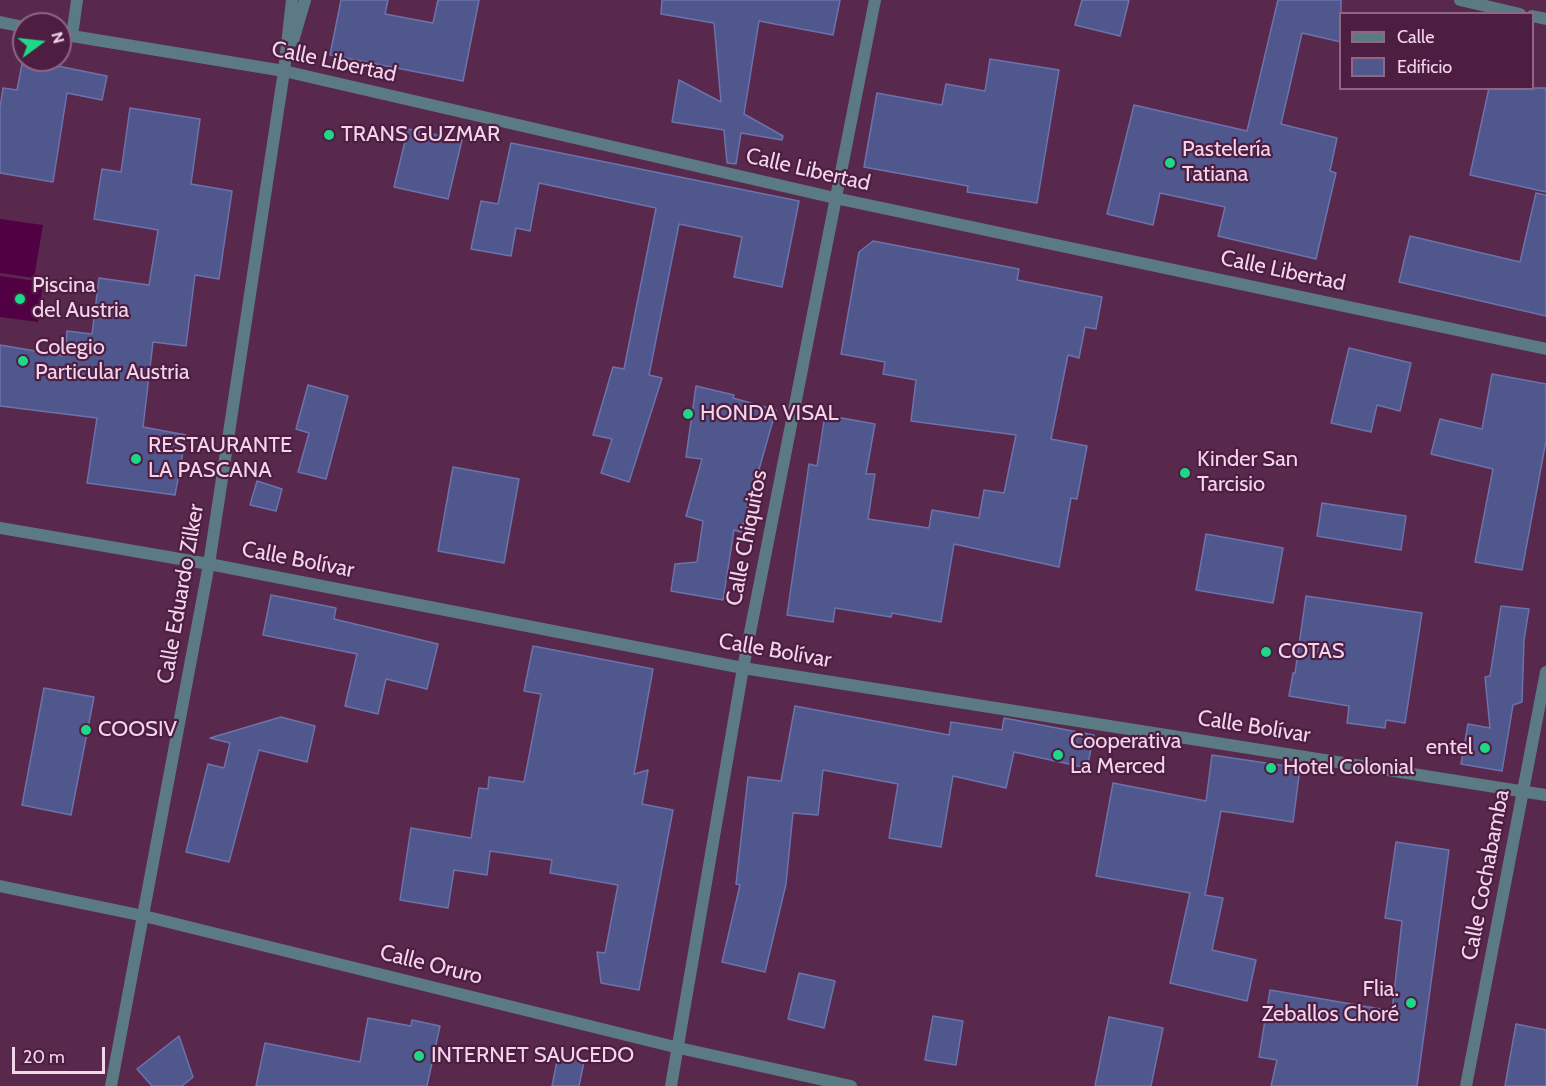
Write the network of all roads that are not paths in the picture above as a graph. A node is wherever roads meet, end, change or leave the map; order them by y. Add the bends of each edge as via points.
1 (77, 0) edge
2 (292, 0) edge
3 (305, 0) edge
4 (875, 0) edge
5 (1460, 0) edge
6 (1511, 12) edge
7 (72, 16) edge
8 (72, 36) edge
9 (284, 71) junction
10 (835, 198) junction
11 (1546, 349) edge
12 (0, 528) edge
13 (209, 564) junction
14 (743, 668) junction
15 (1546, 672) edge
16 (1525, 790) junction
17 (1546, 795) edge
18 (0, 886) edge
19 (144, 916) junction
20 (679, 1048) junction
21 (111, 1086) edge
22 (671, 1086) edge
23 (851, 1086) edge
24 (1466, 1086) edge

1 - 7 street
2 - 9 street, Calle Eduardo Zilker
3 - 9 street, Calle Eduardo Zilker
4 - 10 street, Calle Chiquitos
5 - 6 street
8 - 9 street, Calle Libertad
9 - 10 street, Calle Libertad
9 - 13 street, Calle Eduardo Zilker
10 - 11 street, Calle Libertad
10 - 14 street, Calle Chiquitos
12 - 13 street, Calle Bolívar
13 - 14 street, Calle Bolívar
13 - 19 street, Calle Eduardo Zilker
14 - 16 street, Calle Bolívar
14 - 20 street, Calle Chiquitos
15 - 16 street, Calle Cochabamba
16 - 17 street, Calle Bolívar
16 - 24 street, Calle Cochabamba
18 - 19 street, Calle Oruro
19 - 20 street, Calle Oruro
19 - 21 street, Calle Eduardo Zilker
20 - 22 street, Calle Chiquitos
20 - 23 street, Calle Oruro

